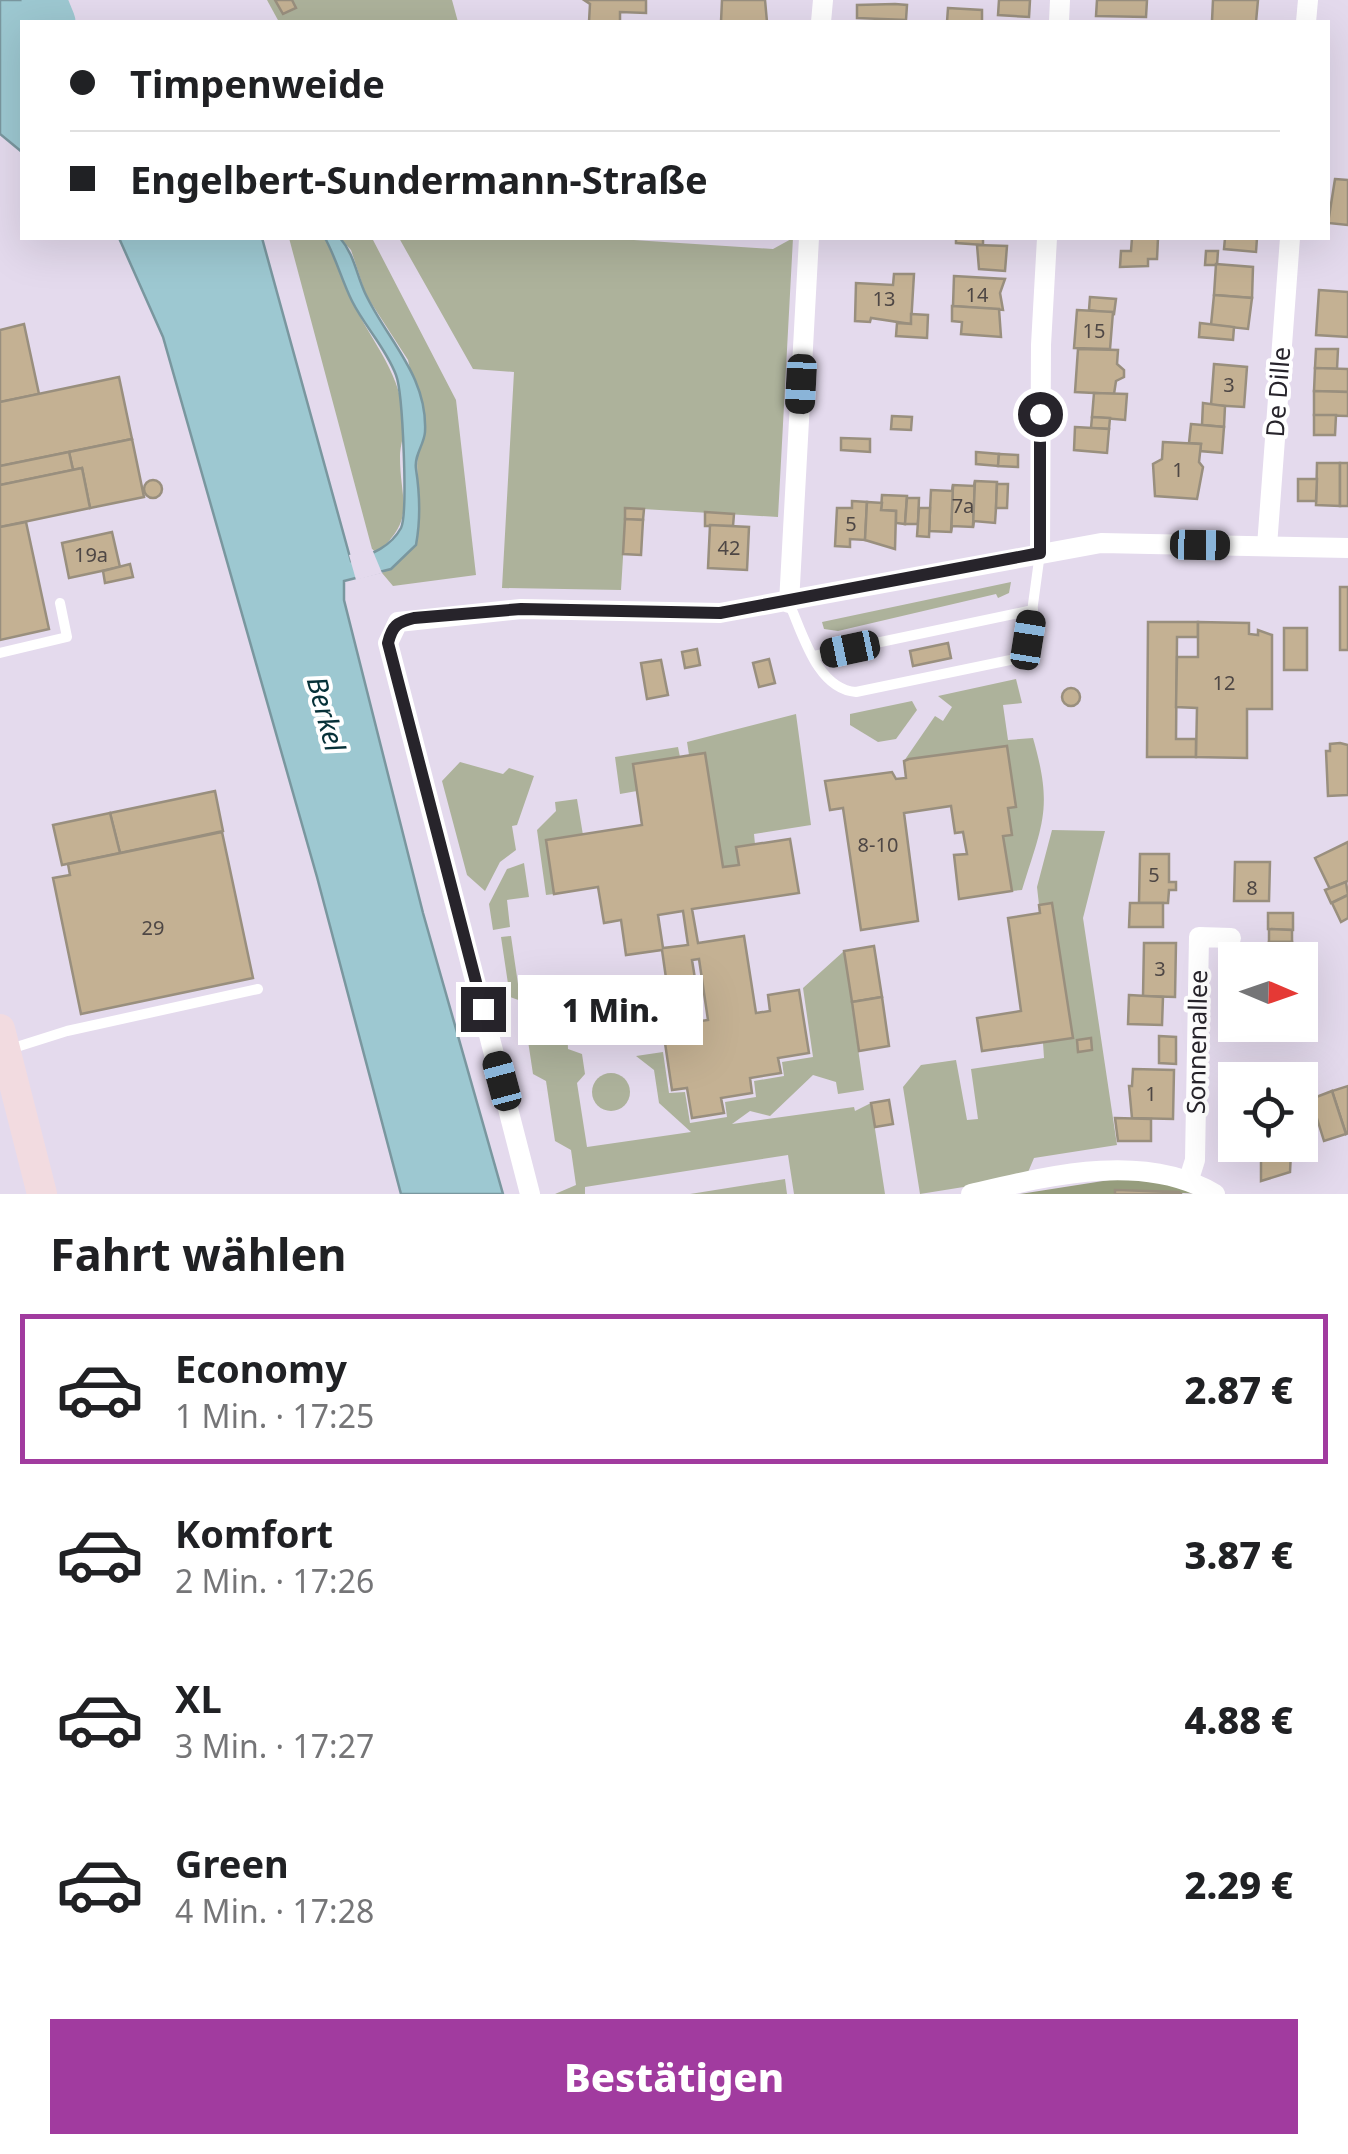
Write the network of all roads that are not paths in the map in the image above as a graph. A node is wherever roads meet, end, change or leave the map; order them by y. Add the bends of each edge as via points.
1 (810, 240) edge
2 (1047, 240) edge
3 (1290, 240) edge
4 (1267, 546) junction
5 (1348, 548) edge
6 (1040, 553) junction
7 (789, 603) junction
8 (60, 604) dead end
9 (1033, 610) junction
10 (0, 652) edge
11 (814, 656) junction
12 (1231, 938) dead end
13 (258, 989) dead end
14 (3, 1040) edge
15 (1189, 1179) junction
16 (42, 1194) edge
17 (530, 1194) edge
18 (971, 1194) edge
19 (1215, 1194) edge

1 - 7 street
2 - 6 street
3 - 4 street, De Dille
4 - 5 street
4 - 6 street via 1101,543
6 - 7 street
6 - 9 lane
7 - 11 lane
7 - 17 street via 720,613 521,609 437,615 398,622 388,643
8 - 10 lane via 67,637
9 - 11 lane
9 - 11 lane via 1020,658 856,692 832,684
12 - 15 street, Sonnenallee via 1198,937
13 - 14 lane
14 - 16 main road
15 - 18 street via 1166,1172 1093,1172
15 - 19 street

